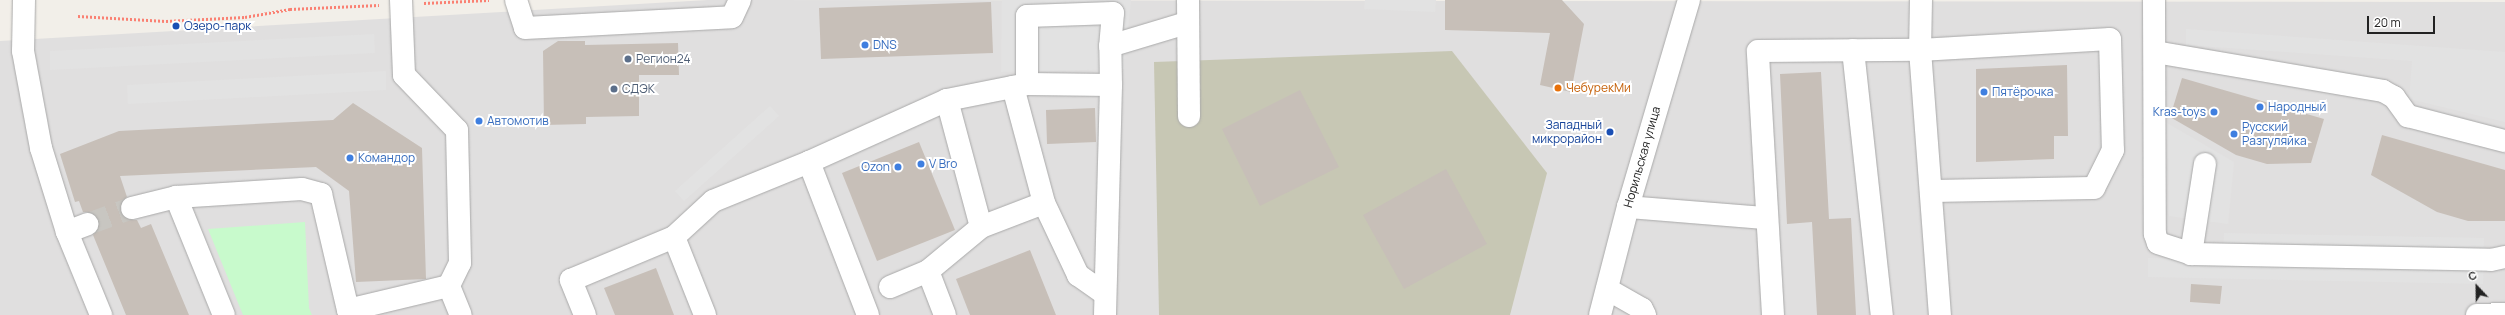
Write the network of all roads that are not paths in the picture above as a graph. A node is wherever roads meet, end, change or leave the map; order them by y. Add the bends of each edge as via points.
1 (24, 0) edge
2 (516, 0) edge
3 (740, 0) edge
4 (1188, 0) edge
5 (1689, 0) edge
6 (1921, 0) edge
7 (2154, 0) edge
8 (401, 2) edge
9 (1186, 23) junction
10 (1110, 46) junction
11 (1853, 50) junction
12 (1920, 50) junction
13 (2156, 52) junction
14 (1020, 85) junction
15 (1111, 85) junction
16 (947, 100) junction
17 (1189, 116) dead end
18 (2505, 141) edge
19 (809, 162) junction
20 (2205, 164) dead end
21 (1931, 191) junction
22 (176, 197) junction
23 (1044, 203) junction
24 (1628, 207) junction
25 (132, 208) tunnel mouth
26 (1766, 218) junction
27 (88, 224) tunnel mouth
28 (981, 227) junction
29 (67, 232) junction
30 (674, 237) junction
31 (2192, 254) junction
32 (2505, 257) edge
33 (928, 271) junction
34 (449, 286) junction
35 (890, 287) dead end
36 (1607, 289) junction
37 (1105, 294) junction
38 (348, 312) edge
39 (2505, 314) edge
40 (101, 315) edge
41 (224, 315) edge
42 (461, 315) edge
43 (585, 315) edge
44 (705, 315) edge
45 (868, 315) edge
46 (945, 315) edge
47 (1105, 315) edge
48 (1600, 315) edge
49 (1646, 315) edge
50 (1773, 315) edge
51 (1882, 315) edge
52 (1940, 315) edge
53 (2477, 315) edge

1 - 29 street via 23,51 40,140
2 - 3 street via 525,28 732,17
4 - 9 street
5 - 24 street, Норильская улица
6 - 12 street
7 - 13 street
8 - 34 street via 404,75 457,130 460,263
9 - 10 street
9 - 17 street
10 - 14 street via 1113,13 1027,16
10 - 15 street
11 - 12 street
11 - 26 street via 1758,51
11 - 51 street
12 - 21 street
12 - 21 street via 2110,39 2113,150 2094,188
13 - 18 street via 2383,90 2390,92 2408,116
13 - 31 street via 2155,234 2158,243
14 - 15 street
14 - 16 street
14 - 23 street
15 - 37 street
16 - 19 street
16 - 28 street
19 - 30 street via 713,201
19 - 45 street
20 - 31 street
21 - 52 street
22 - 25 street
22 - 38 street via 302,189 321,194
22 - 41 street
23 - 28 street
23 - 37 street via 1078,275
24 - 26 street
24 - 36 street, Норильская улица
26 - 50 street
27 - 29 street
28 - 33 street
29 - 40 street
30 - 43 street via 571,280
30 - 44 street
31 - 32 street via 2491,260
33 - 35 street
33 - 46 street
34 - 38 street
34 - 42 street
36 - 48 street, Норильская улица
36 - 49 street via 1642,309
37 - 47 street
39 - 53 street

